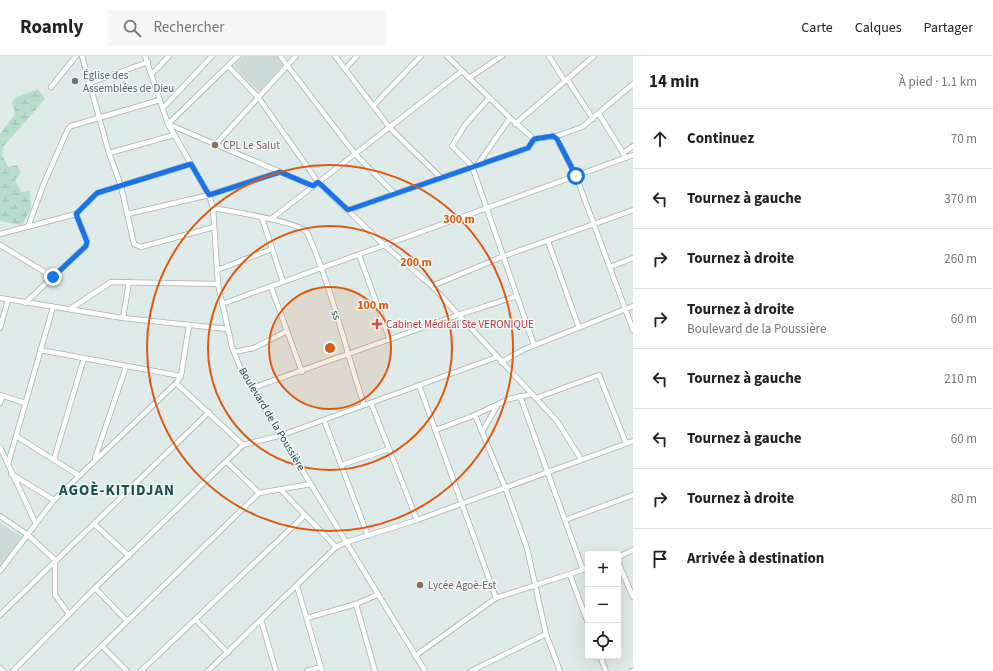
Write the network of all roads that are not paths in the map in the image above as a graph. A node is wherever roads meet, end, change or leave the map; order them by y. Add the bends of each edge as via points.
1 (76, 56) edge
2 (82, 56) edge
3 (145, 56) edge
4 (169, 56) edge
5 (212, 56) edge
6 (238, 56) edge
7 (280, 56) edge
8 (296, 56) edge
9 (335, 56) edge
10 (358, 56) edge
11 (421, 56) edge
12 (447, 56) edge
13 (502, 56) edge
14 (549, 56) edge
15 (594, 56) edge
16 (148, 62) junction
17 (286, 65) junction
18 (228, 66) junction
19 (345, 69) junction
20 (462, 71) junction
21 (152, 74) junction
22 (469, 78) junction
23 (566, 80) junction
24 (90, 83) junction
25 (633, 84) edge
26 (51, 86) dead end
27 (258, 96) junction
28 (489, 98) junction
29 (160, 100) junction
30 (373, 106) junction
31 (163, 108) junction
32 (599, 114) junction
33 (99, 118) junction
34 (510, 118) junction
35 (593, 119) junction
36 (168, 124) junction
37 (516, 124) junction
38 (390, 128) junction
39 (174, 135) junction
40 (553, 136) junction
41 (534, 139) junction
42 (216, 144) junction
43 (633, 146) edge
44 (109, 153) junction
45 (355, 154) junction
46 (624, 155) junction
47 (633, 155) edge
48 (191, 164) junction
49 (478, 164) junction
50 (472, 166) junction
51 (280, 172) junction
52 (576, 176) junction
53 (440, 177) junction
54 (318, 182) junction
55 (121, 186) junction
56 (313, 186) junction
57 (394, 193) junction
58 (209, 195) junction
59 (213, 208) junction
60 (487, 208) junction
61 (348, 210) junction
62 (633, 210) edge
63 (76, 214) junction
64 (128, 214) junction
65 (262, 218) junction
66 (270, 220) junction
67 (594, 224) junction
68 (214, 226) junction
69 (28, 227) junction
70 (0, 234) edge
71 (548, 241) junction
72 (0, 245) edge
73 (384, 245) junction
74 (272, 249) junction
75 (359, 255) junction
76 (504, 256) junction
77 (633, 258) edge
78 (323, 267) junction
79 (610, 267) junction
80 (217, 270) junction
81 (53, 277) junction
82 (129, 282) junction
83 (283, 282) junction
84 (218, 284) junction
85 (432, 286) junction
86 (271, 287) junction
87 (517, 296) junction
88 (0, 298) edge
89 (8, 300) junction
90 (25, 303) junction
91 (222, 304) junction
92 (53, 306) junction
93 (633, 306) edge
94 (624, 308) junction
95 (70, 309) junction
96 (458, 315) junction
97 (123, 318) junction
98 (189, 325) junction
99 (0, 328) edge
100 (580, 328) junction
101 (228, 329) junction
102 (633, 330) edge
103 (287, 331) junction
104 (390, 340) junction
105 (534, 345) junction
106 (40, 350) junction
107 (234, 352) junction
108 (348, 356) junction
109 (497, 357) junction
110 (84, 358) junction
111 (501, 362) junction
112 (126, 367) junction
113 (302, 372) junction
114 (180, 376) junction
115 (176, 383) junction
116 (420, 385) junction
117 (252, 388) junction
118 (532, 394) junction
119 (1, 395) edge
120 (520, 396) junction
121 (536, 398) junction
122 (0, 403) edge
123 (25, 403) junction
124 (371, 403) junction
125 (498, 404) junction
126 (364, 405) junction
127 (209, 412) junction
128 (475, 415) junction
129 (324, 420) junction
130 (436, 430) junction
131 (482, 432) junction
132 (282, 435) junction
133 (16, 436) junction
134 (633, 441) edge
135 (626, 443) junction
136 (243, 445) junction
137 (0, 447) edge
138 (389, 449) junction
139 (54, 459) junction
140 (581, 459) junction
141 (94, 460) junction
142 (227, 462) junction
143 (8, 464) junction
144 (341, 465) junction
145 (546, 472) junction
146 (11, 474) junction
147 (78, 475) junction
148 (312, 484) junction
149 (505, 487) junction
150 (281, 490) junction
151 (260, 493) junction
152 (633, 495) edge
153 (54, 500) junction
154 (462, 504) junction
155 (305, 515) junction
156 (0, 516) edge
157 (417, 520) junction
158 (565, 520) junction
159 (36, 522) junction
160 (94, 524) junction
161 (28, 535) junction
162 (368, 536) junction
163 (347, 542) junction
164 (336, 547) junction
165 (633, 550) edge
166 (129, 556) junction
167 (621, 556) edge
168 (55, 560) junction
169 (585, 569) edge
170 (621, 569) edge
171 (0, 571) edge
172 (570, 575) junction
173 (297, 586) junction
174 (534, 587) junction
175 (95, 588) junction
176 (377, 595) junction
177 (633, 597) edge
178 (496, 598) junction
179 (356, 604) junction
180 (69, 614) junction
181 (0, 615) edge
182 (585, 615) edge
183 (307, 618) junction
184 (196, 620) junction
185 (261, 620) junction
186 (127, 621) junction
187 (546, 634) junction
188 (102, 646) junction
189 (228, 652) junction
190 (415, 656) junction
191 (601, 659) edge
192 (0, 668) edge
193 (321, 669) edge
194 (3, 671) edge
195 (13, 671) edge
196 (76, 671) edge
197 (127, 671) edge
198 (141, 671) edge
199 (208, 671) edge
200 (276, 671) edge
201 (307, 671) edge
202 (374, 671) edge
203 (425, 671) edge
204 (471, 671) edge
205 (560, 671) edge
206 (606, 671) edge

1 - 26 street
2 - 24 street
3 - 16 street, Boulevard de la Poussière
4 - 21 street
5 - 31 street
6 - 18 street
7 - 17 street
8 - 17 street
9 - 19 street
10 - 19 street
11 - 30 street
12 - 20 street
13 - 22 street
14 - 23 street
15 - 23 street
16 - 21 street, Boulevard de la Poussière
16 - 24 street
17 - 27 street
17 - 45 street
18 - 27 street
18 - 36 street
19 - 30 street
20 - 22 street
20 - 38 street
21 - 29 street, Boulevard de la Poussière
22 - 28 street
23 - 35 street
23 - 37 street
24 - 33 street
25 - 32 street
27 - 42 street
27 - 54 street
28 - 34 street
28 - 50 street via 452,144
29 - 31 street, Boulevard de la Poussière
29 - 33 street
30 - 38 street
31 - 36 street, Boulevard de la Poussière
32 - 35 street
32 - 46 street
33 - 44 street
33 - 69 street via 71,126 66,132
34 - 37 street
34 - 49 street
35 - 40 street via 578,129
36 - 39 street, Boulevard de la Poussière
36 - 42 street
37 - 41 street
38 - 45 street
38 - 53 street
39 - 44 street
39 - 48 street, Boulevard de la Poussière
40 - 41 street
40 - 52 street
41 - 49 street via 528,148
42 - 51 street
43 - 46 street
44 - 55 street
45 - 54 street
45 - 57 street
46 - 47 street
46 - 52 street
48 - 55 street
48 - 58 street, Boulevard de la Poussière
49 - 50 street
50 - 53 street
50 - 60 street
51 - 56 street
51 - 58 street
52 - 60 street
52 - 67 street
53 - 57 street
54 - 56 street
54 - 61 street
55 - 63 street via 95,194
55 - 64 street
56 - 66 street
57 - 61 street
58 - 59 street, Boulevard de la Poussière
58 - 64 street
59 - 65 street
59 - 68 street, Boulevard de la Poussière
60 - 73 street
60 - 76 street
61 - 73 street
62 - 67 street
63 - 69 street
63 - 81 street via 87,244
64 - 68 street via 134,244 141,247
65 - 66 street
65 - 74 street
66 - 78 street, ss via 302,228 307,232
67 - 71 street
67 - 79 street
68 - 80 street, Boulevard de la Poussière
69 - 70 street
71 - 76 street
71 - 100 street
72 - 81 street
73 - 75 street
73 - 85 street
74 - 80 street
74 - 83 street
75 - 78 street
75 - 104 street
76 - 85 street
76 - 87 street
77 - 79 street
78 - 83 street
78 - 108 street, ss
79 - 94 street
80 - 84 street, Boulevard de la Poussière
81 - 90 street
82 - 84 street
82 - 95 street via 109,282
82 - 97 street
83 - 86 street
84 - 91 street, Boulevard de la Poussière
85 - 96 street
86 - 91 street
86 - 103 street
87 - 96 street
87 - 105 street
88 - 89 street
89 - 90 street
89 - 99 street
90 - 92 street
91 - 101 street, Boulevard de la Poussière
92 - 95 street
92 - 106 street
93 - 94 street
94 - 100 street
94 - 102 street
95 - 97 street
96 - 104 street
96 - 109 street
97 - 98 street
98 - 101 street
98 - 114 street
100 - 105 street
101 - 107 street, Boulevard de la Poussière
103 - 107 street via 254,348
103 - 113 street
104 - 108 street
105 - 111 street
106 - 110 street
106 - 123 street
107 - 117 street, Boulevard de la Poussière
108 - 113 street
108 - 126 street, ss
109 - 111 street
109 - 116 street
110 - 112 street
110 - 139 street
111 - 118 street
112 - 114 street
112 - 141 street
113 - 117 street
114 - 115 street
115 - 127 street
115 - 141 street
116 - 124 street
116 - 130 street
117 - 132 street, Boulevard de la Poussière
118 - 120 street
118 - 121 street
119 - 122 street
119 - 123 street
120 - 125 street
120 - 145 street
121 - 135 street via 599,375
121 - 140 street via 561,426
123 - 133 street
124 - 126 street
124 - 138 street
125 - 128 street
125 - 131 street
126 - 129 street
127 - 136 street
127 - 160 street
128 - 130 street
128 - 131 street
129 - 132 street
129 - 144 street
130 - 154 street
131 - 149 street
132 - 136 street
132 - 148 street, Boulevard de la Poussière
133 - 139 street
133 - 143 street
134 - 135 street
135 - 140 street
136 - 142 street
137 - 143 street
138 - 144 street
138 - 157 street
139 - 147 street
140 - 145 street
141 - 147 street
142 - 151 street
142 - 166 street
143 - 146 street
144 - 162 street
145 - 149 street
145 - 158 street
146 - 153 street
146 - 159 street
147 - 153 street
148 - 150 street
148 - 163 street, Boulevard de la Poussière
149 - 154 street
149 - 174 street via 532,565
150 - 151 street
150 - 155 street
151 - 186 street
152 - 158 street
153 - 159 street
154 - 157 street
154 - 178 street
155 - 164 street
155 - 184 street
156 - 161 street
157 - 162 street
158 - 169 street
159 - 161 street
160 - 166 street
160 - 168 street
161 - 168 street
161 - 171 street
162 - 163 street
163 - 164 street
163 - 176 street, Boulevard de la Poussière
164 - 173 street
165 - 167 street
166 - 175 street
168 - 180 street via 55,595
168 - 181 street
169 - 172 street
170 - 177 street
172 - 174 street
172 - 182 street
173 - 183 street
173 - 185 street
174 - 178 street
174 - 187 street
175 - 180 street
175 - 186 street
176 - 179 street
176 - 190 street, Boulevard de la Poussière
178 - 190 street
179 - 183 street
179 - 202 street
180 - 195 street
183 - 193 street
184 - 189 street
184 - 198 street
185 - 189 street
185 - 200 street
186 - 188 street
187 - 204 street
187 - 205 street
188 - 196 street
188 - 197 street
189 - 199 street
190 - 203 street, Boulevard de la Poussière
191 - 206 street
192 - 194 street
193 - 201 street

